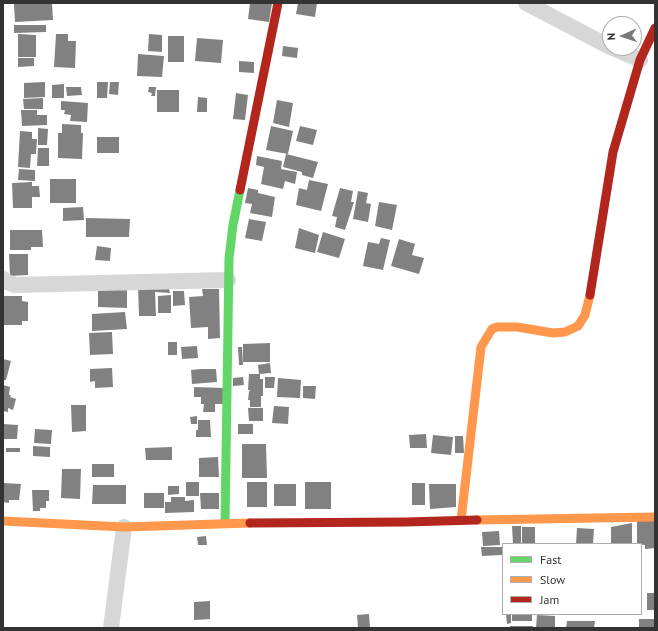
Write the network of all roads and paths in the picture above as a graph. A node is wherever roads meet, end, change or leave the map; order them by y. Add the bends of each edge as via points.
1 (278, 3) edge
2 (526, 3) edge
3 (655, 28) edge
4 (602, 42) edge
5 (631, 56) edge
6 (640, 60) junction
7 (3, 279) edge
8 (228, 280) junction
9 (655, 517) edge
10 (461, 520) junction
11 (3, 521) edge
12 (225, 523) junction
13 (124, 527) junction
14 (111, 628) edge

1 - 8 street via 233,225
2 - 4 street
3 - 6 street
5 - 6 street
6 - 10 street via 612,152 585,315 578,326 565,332 497,327 492,329 481,347
7 - 8 street via 15,284
8 - 12 street
9 - 10 street
10 - 12 street
11 - 13 street
12 - 13 street
13 - 14 street

